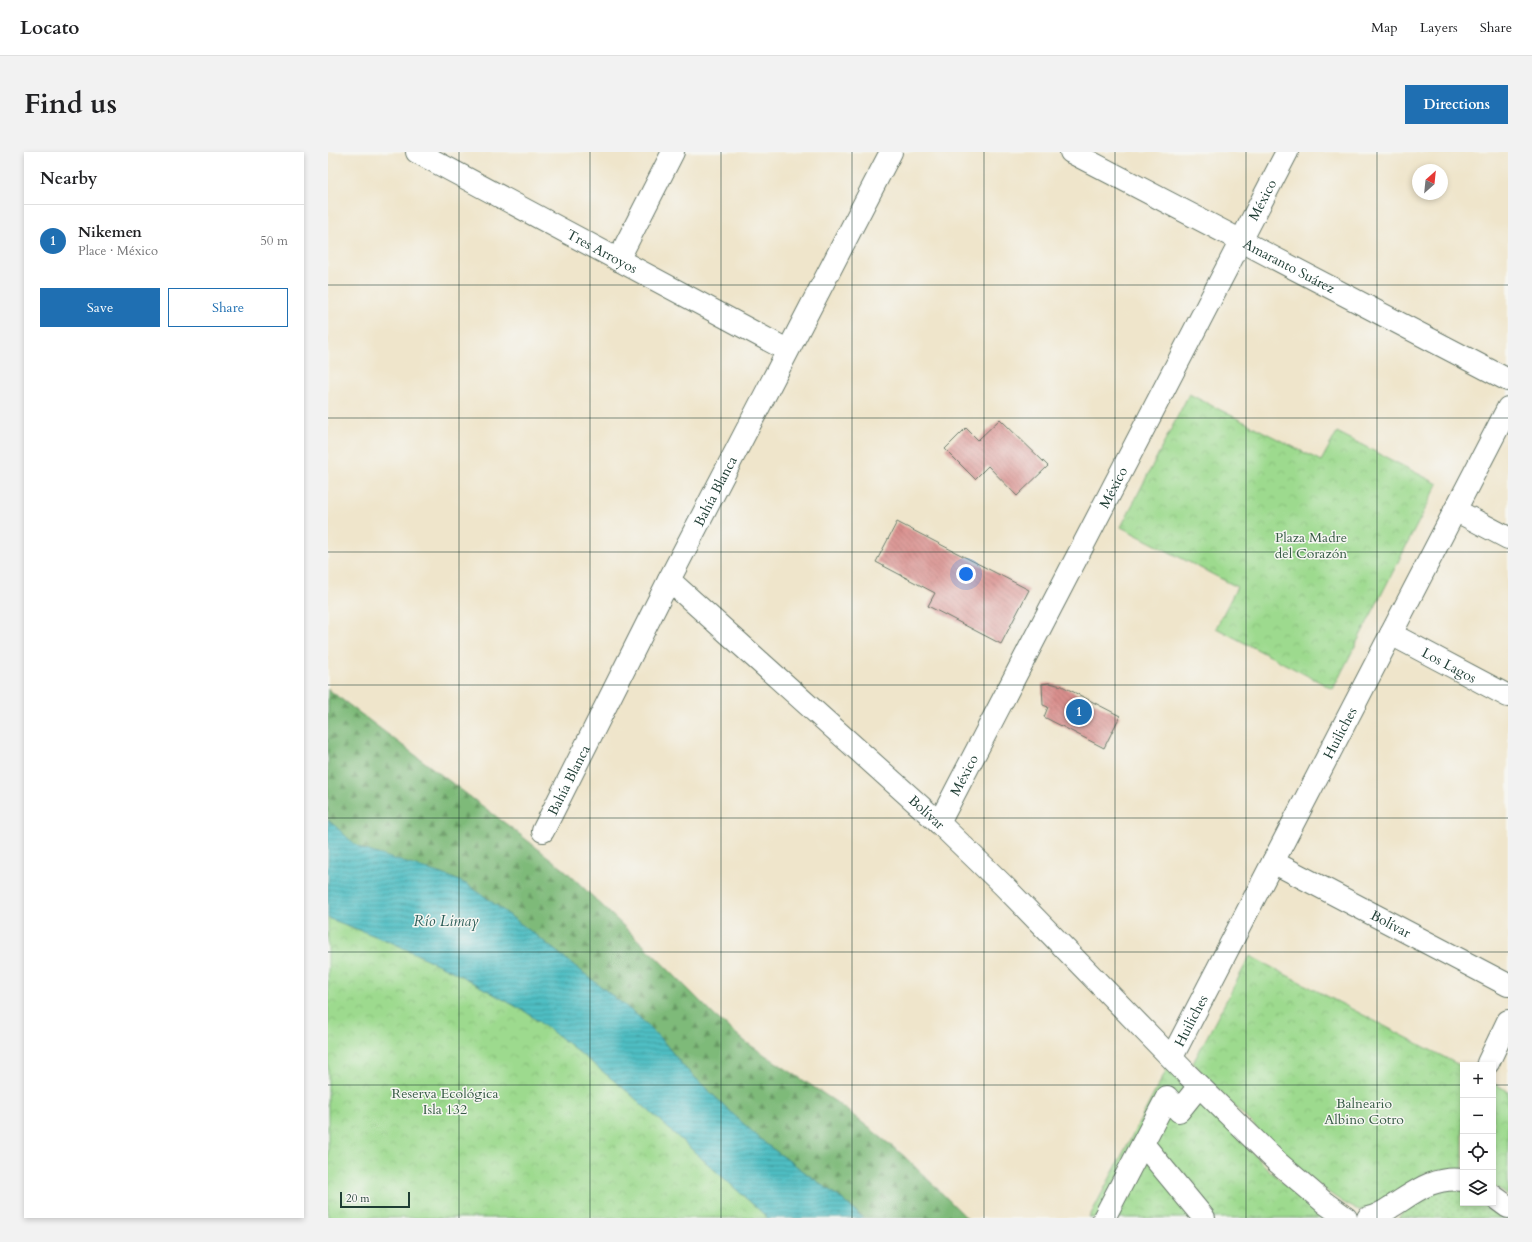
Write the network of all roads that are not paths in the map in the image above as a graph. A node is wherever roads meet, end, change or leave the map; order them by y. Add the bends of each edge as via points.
1 (418, 152) edge
2 (673, 152) edge
3 (891, 152) edge
4 (1070, 152) edge
5 (1287, 152) edge
6 (1241, 241) junction
7 (618, 260) junction
8 (787, 350) junction
9 (1508, 380) edge
10 (1508, 408) edge
11 (1455, 510) junction
12 (1508, 538) edge
13 (669, 580) junction
14 (1391, 634) junction
15 (1508, 696) edge
16 (938, 822) junction
17 (543, 831) dead end
18 (1273, 862) junction
19 (1508, 985) edge
20 (1508, 1021) edge
21 (1172, 1057) junction
22 (1488, 1062) dead end
23 (1199, 1086) junction
24 (1143, 1144) junction
25 (1460, 1180) edge
26 (1496, 1198) edge
27 (1508, 1207) edge
28 (1104, 1218) edge
29 (1204, 1218) edge
30 (1346, 1218) edge
31 (1368, 1218) edge

1 - 7 street, Tres Arroyos
2 - 7 street
3 - 8 street, Bahía Blanca
4 - 6 street, Amaranto Suárez
5 - 6 street, México
6 - 9 street, Amaranto Suárez
6 - 16 street, México
7 - 8 street, Tres Arroyos
8 - 13 street, Bahía Blanca
10 - 11 street, Huiliches
11 - 12 street
11 - 14 street, Huiliches
13 - 16 street, Bolívar
13 - 17 street, Bahía Blanca
14 - 15 street, Los Lagos
14 - 18 street, Huiliches
16 - 21 street, Bolívar
18 - 19 street, Bolívar
18 - 21 street, Huiliches
20 - 22 street
21 - 23 street
23 - 24 street via 1179,1111 1167,1097
23 - 30 street via 1276,1161
24 - 28 street
24 - 29 street
25 - 31 street via 1438,1180 1380,1214
26 - 27 street

